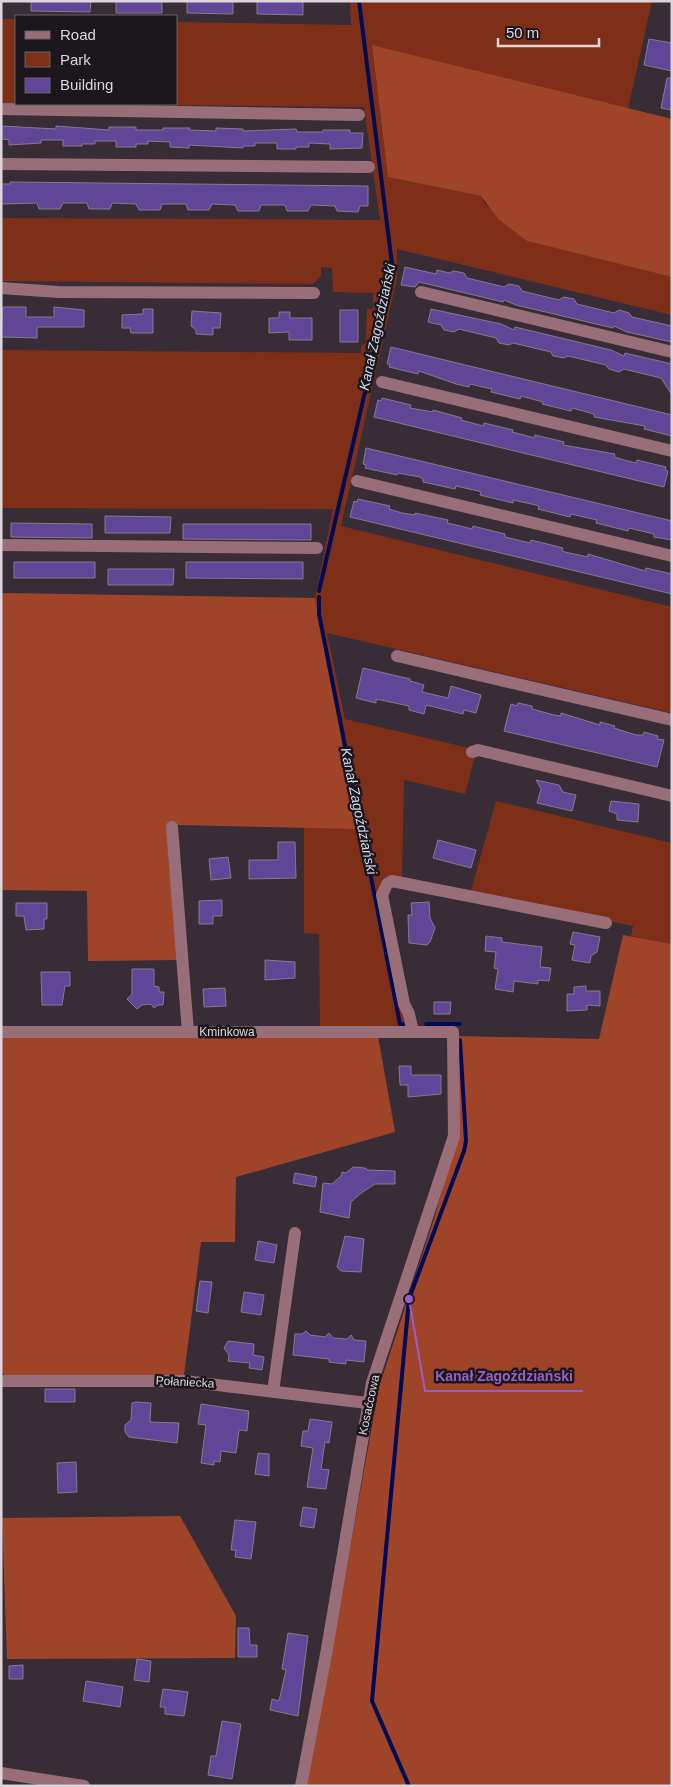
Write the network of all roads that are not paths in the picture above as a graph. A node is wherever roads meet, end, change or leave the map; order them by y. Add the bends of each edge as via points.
1 (1, 109) edge
2 (359, 114) dead end
3 (1, 164) edge
4 (369, 167) dead end
5 (1, 288) edge
6 (314, 292) dead end
7 (421, 292) dead end
8 (672, 352) edge
9 (382, 382) dead end
10 (672, 451) edge
11 (357, 481) dead end
12 (1, 545) edge
13 (317, 548) dead end
14 (672, 556) edge
15 (397, 656) dead end
16 (672, 720) edge
17 (472, 752) dead end
18 (672, 796) edge
19 (172, 827) dead end
20 (606, 923) dead end
21 (1, 1032) edge
22 (188, 1032) junction
23 (413, 1032) junction
24 (453, 1032) joint
25 (295, 1234) dead end
26 (1, 1381) edge
27 (273, 1392) junction
28 (367, 1403) junction
29 (1, 1773) edge
30 (84, 1786) edge
31 (301, 1786) edge

1 - 2 street
3 - 4 street
5 - 6 street via 58,292
7 - 8 street
9 - 10 street
11 - 14 street
12 - 13 street
15 - 16 street
17 - 18 street via 478,750
19 - 22 street
20 - 23 street via 392,881 386,884 382,895 402,995
21 - 22 street, Kminkowa
22 - 23 street, Kminkowa
23 - 24 street, Kminkowa
24 - 28 street, Kosaćcowa via 454,1136
25 - 27 street
26 - 27 street, Połaniecka via 184,1381
27 - 28 street, Połaniecka
28 - 31 street, Kosaćcowa
29 - 30 street

